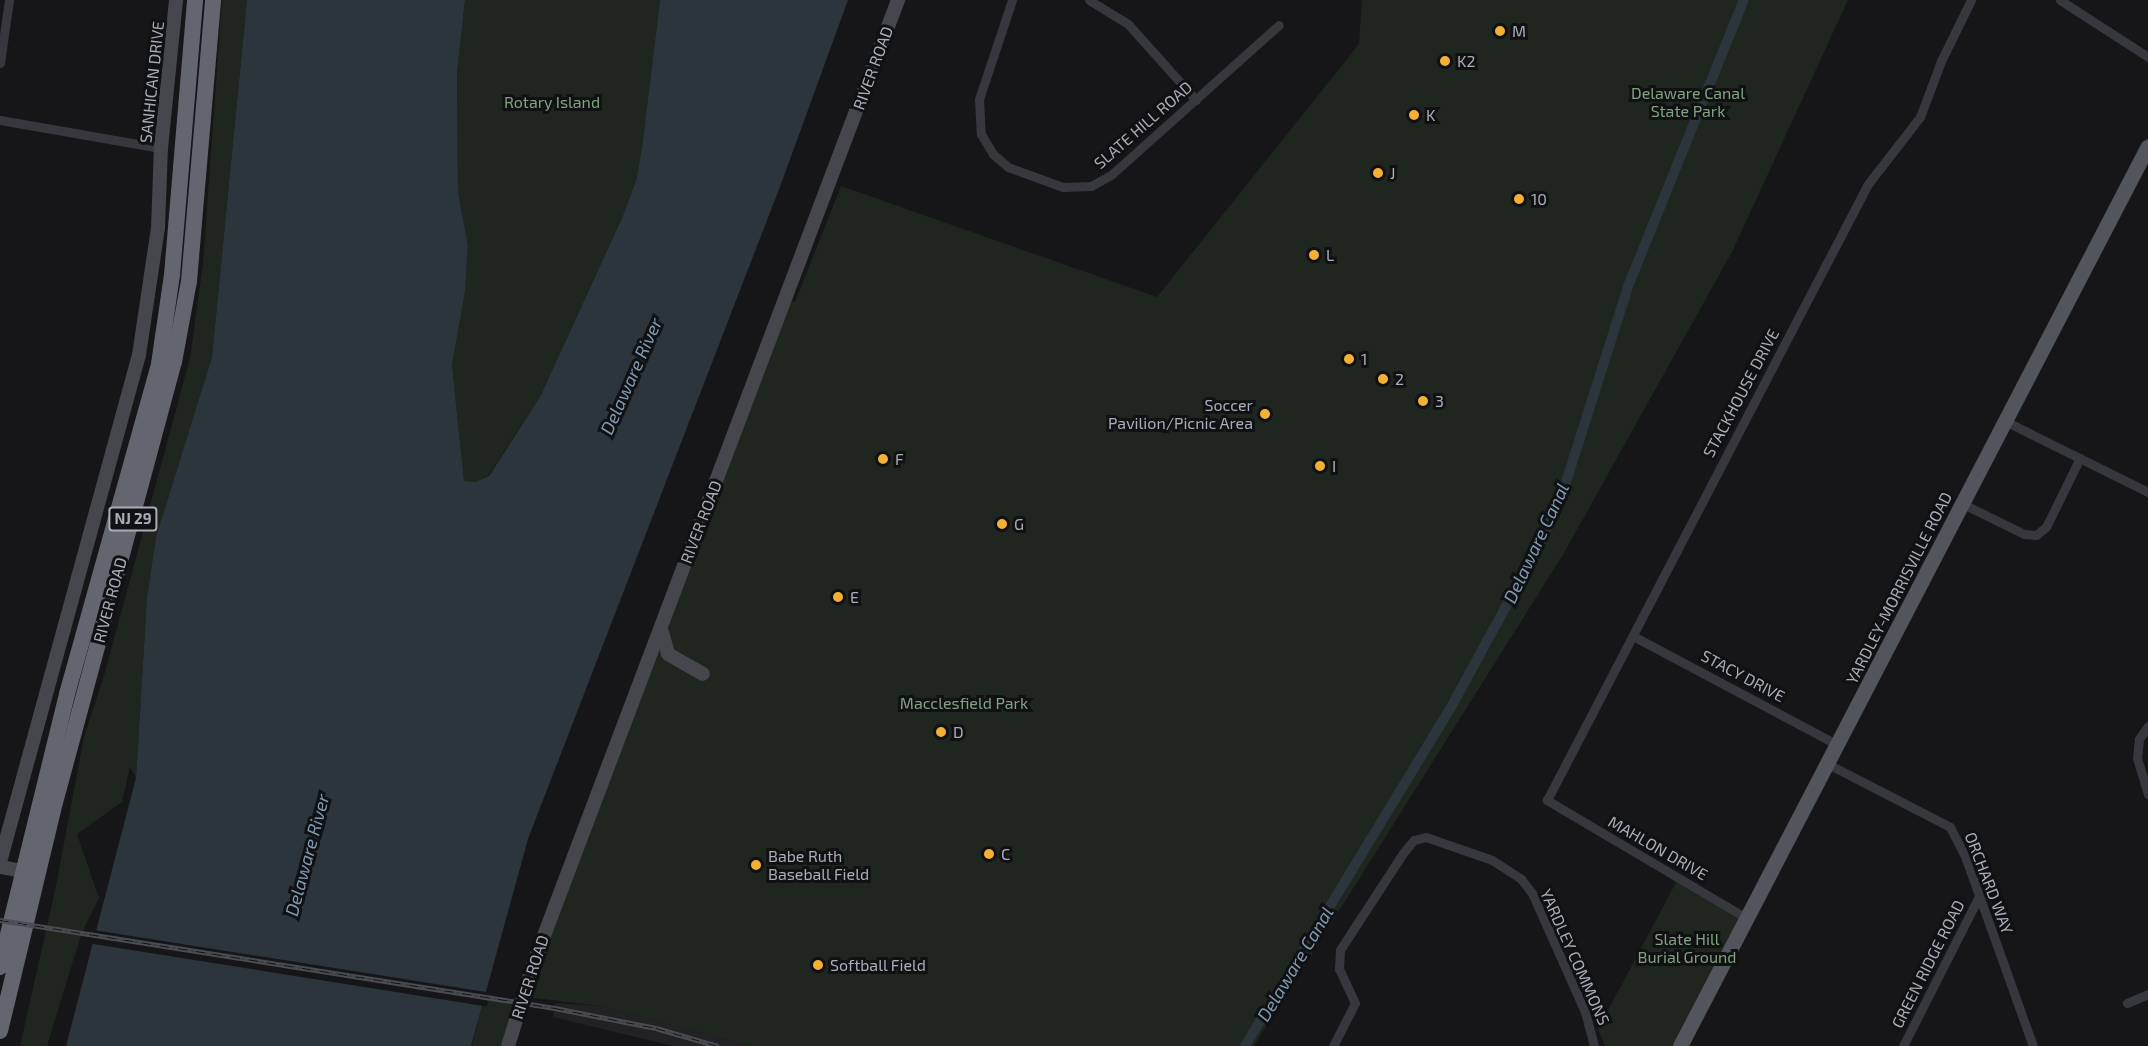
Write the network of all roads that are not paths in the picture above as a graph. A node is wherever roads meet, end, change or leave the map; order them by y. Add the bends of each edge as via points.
1 (9, 0) edge
2 (176, 0) edge
3 (195, 0) edge
4 (213, 0) edge
5 (898, 0) edge
6 (1012, 0) edge
7 (1089, 0) edge
8 (1971, 0) edge
9 (2060, 0) edge
10 (1280, 26) dead end
11 (2148, 57) edge
12 (0, 63) edge
13 (1196, 100) junction
14 (0, 120) edge
15 (2148, 146) edge
16 (161, 148) junction
17 (2005, 421) junction
18 (2080, 458) junction
19 (2148, 492) edge
20 (1963, 504) junction
21 (661, 627) junction
22 (1633, 636) junction
23 (651, 654) junction
24 (2148, 726) edge
25 (1838, 745) junction
26 (1828, 764) junction
27 (2148, 794) edge
28 (1552, 803) joint
29 (4, 834) edge
30 (0, 862) edge
31 (39, 866) junction
32 (0, 867) edge
33 (22, 872) junction
34 (1979, 896) junction
35 (1748, 919) junction
36 (0, 968) edge
37 (2148, 994) edge
38 (2127, 1002) dead end
39 (0, 1031) edge
40 (508, 1046) edge
41 (1334, 1046) edge
42 (1594, 1046) edge
43 (1680, 1046) edge
44 (1903, 1046) edge
45 (2033, 1046) edge

1 - 12 street
2 - 16 main road, SANHICAN DRIVE
3 - 33 highway, RIVER ROAD / NJ 29 via 172,275 159,364
4 - 31 highway, RIVER ROAD / NJ 29 via 189,281 174,362
5 - 21 main road, RIVER ROAD
6 - 13 street, SLATE HILL ROAD via 978,111 986,144 1008,167 1063,187 1091,186 1111,175
7 - 13 street via 1128,24
8 - 22 street, STACKHOUSE DRIVE via 1941,60 1920,117 1868,184
9 - 11 street
10 - 13 street, SLATE HILL ROAD
14 - 16 street
15 - 17 main road, YARDLEY-MORRISVILLE ROAD
16 - 29 main road, SANHICAN DRIVE via 148,305 132,384
17 - 18 street
17 - 20 main road, YARDLEY-MORRISVILLE ROAD
18 - 19 street
18 - 20 street via 2046,527 2036,534 2024,534
20 - 25 main road, YARDLEY-MORRISVILLE ROAD
21 - 23 main road, RIVER ROAD
21 - 23 main road via 668,654 703,674
22 - 25 street, STACY DRIVE
22 - 28 street, STACKHOUSE DRIVE via 1547,800
23 - 40 main road, RIVER ROAD via 534,962
24 - 27 street via 2138,747 2139,768
25 - 26 main road, YARDLEY-MORRISVILLE ROAD
26 - 34 street, ORCHARD WAY via 1950,827
26 - 35 main road, YARDLEY-MORRISVILLE ROAD
28 - 35 street, MAHLON DRIVE
29 - 30 main road
31 - 33 main road
31 - 39 highway, RIVER ROAD / NJ 29
32 - 33 main road
33 - 36 highway, RIVER ROAD / NJ 29
34 - 44 street, GREEN RIDGE ROAD
34 - 45 street, ORCHARD WAY
35 - 43 main road, YARDLEY-MORRISVILLE ROAD
37 - 38 street
41 - 42 street, YARDLEY COMMONS via 1354,1003 1337,956 1403,853 1421,837 1492,860 1521,879 1551,932 1591,1029

